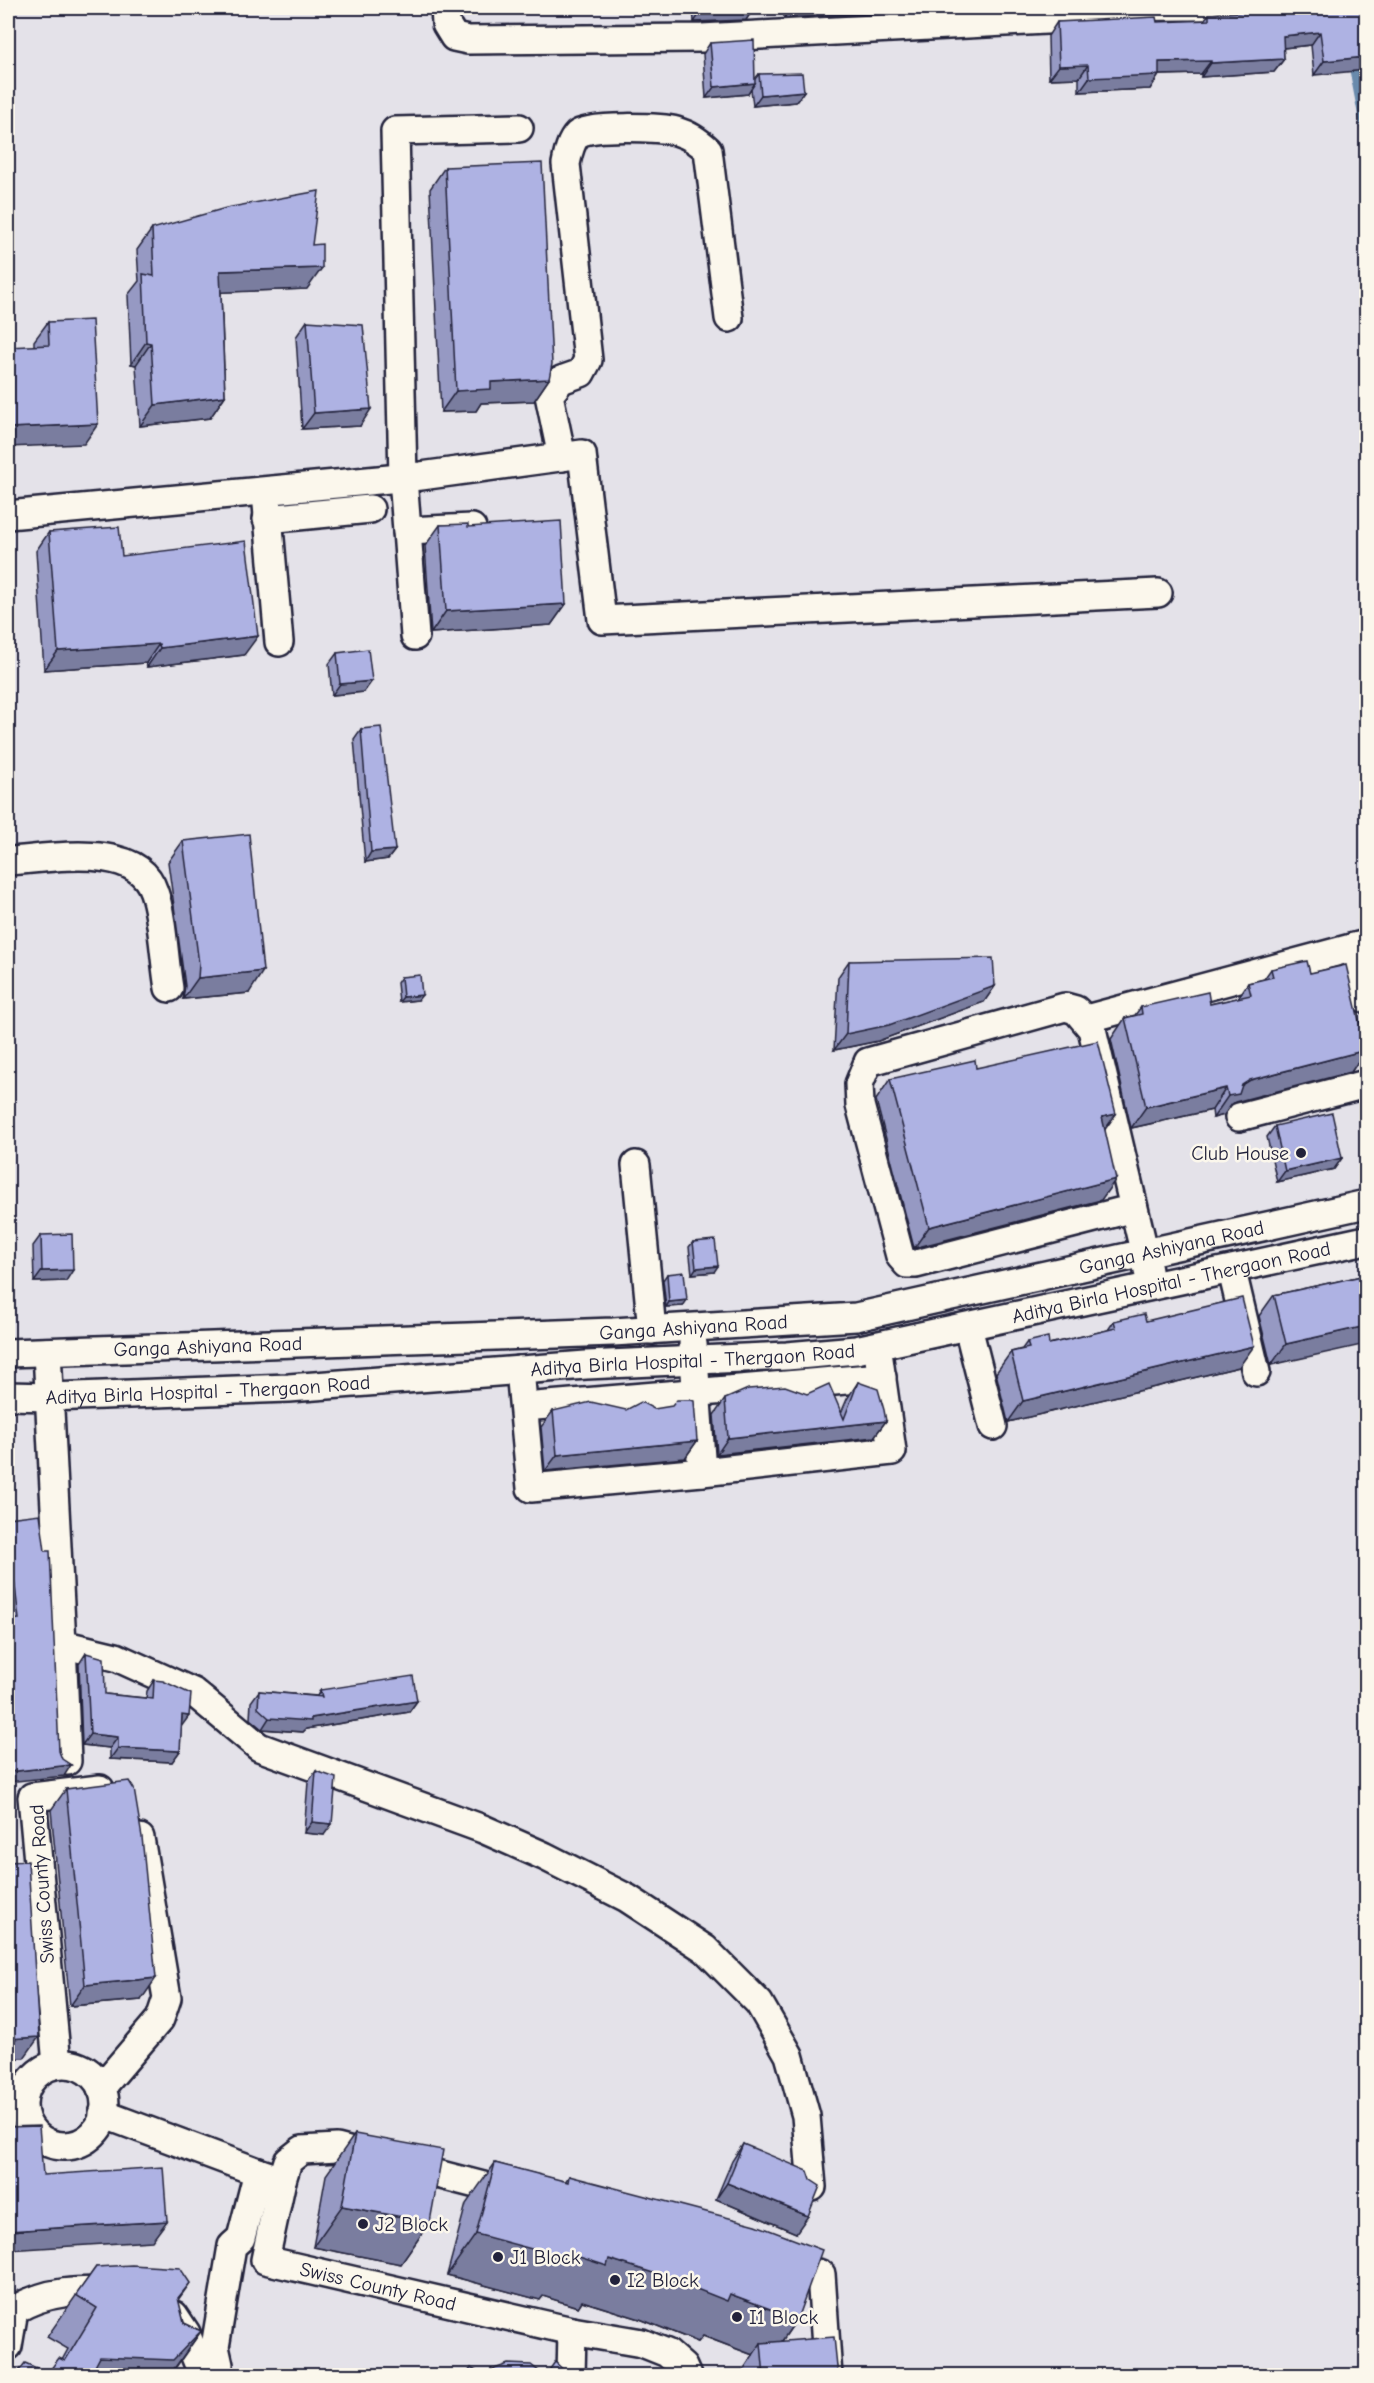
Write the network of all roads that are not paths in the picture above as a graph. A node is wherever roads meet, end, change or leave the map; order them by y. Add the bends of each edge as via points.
1 (445, 8) edge
2 (1273, 8) edge
3 (1028, 14) edge
4 (519, 128) dead end
5 (729, 318) dead end
6 (572, 455) junction
7 (403, 478) junction
8 (266, 506) junction
9 (370, 509) dead end
10 (8, 515) edge
11 (501, 527) edge
12 (407, 531) junction
13 (1158, 593) dead end
14 (415, 636) dead end
15 (279, 642) dead end
16 (8, 861) edge
17 (1360, 945) edge
18 (169, 988) dead end
19 (1366, 999) edge
20 (1086, 1019) junction
21 (1366, 1084) edge
22 (1239, 1117) edge
23 (636, 1165) dead end
24 (1366, 1204) edge
25 (1134, 1208) junction
26 (1366, 1240) edge
27 (1144, 1255) junction
28 (1232, 1271) junction
29 (1151, 1288) junction
30 (968, 1327) junction
31 (692, 1328) junction
32 (651, 1330) junction
33 (877, 1346) junction
34 (47, 1352) junction
35 (8, 1353) edge
36 (693, 1361) junction
37 (520, 1370) junction
38 (1256, 1372) edge
39 (882, 1377) junction
40 (696, 1394) junction
41 (8, 1395) edge
42 (50, 1397) junction
43 (524, 1407) junction
44 (993, 1426) dead end
45 (702, 1473) junction
46 (62, 1644) junction
47 (67, 1761) edge
48 (57, 2064) junction
49 (102, 2101) junction
50 (15, 2110) edge
51 (270, 2176) junction
52 (812, 2187) edge
53 (541, 2201) edge
54 (754, 2256) edge
55 (572, 2331) junction
56 (8, 2346) edge
57 (212, 2372) edge
58 (571, 2376) edge
59 (687, 2376) edge
60 (828, 2376) edge

1 - 3 street via 446,24 454,37 468,40 702,38
2 - 3 street
4 - 7 street via 395,131
5 - 6 street via 708,150 694,138 673,130 579,132 566,164 588,360 581,373 561,380 549,395
6 - 7 street
6 - 13 street via 602,620
7 - 8 street
7 - 12 street
8 - 9 street
8 - 10 street
8 - 15 street
11 - 12 street
12 - 14 street
16 - 18 street via 102,857 124,861 143,872 154,891
17 - 19 street
17 - 20 street
20 - 25 street via 1092,1029
20 - 25 street via 1065,1007 868,1062 859,1084 860,1105 900,1257 907,1264
21 - 22 street
23 - 32 street
24 - 27 street, Ganga Ashiyana Road
25 - 27 street
26 - 28 street, Aditya Birla Hospital - Thergaon Road
27 - 29 street
27 - 31 street, Ganga Ashiyana Road via 856,1317
28 - 29 street, Aditya Birla Hospital - Thergaon Road
28 - 38 street
29 - 30 street, Aditya Birla Hospital - Thergaon Road
30 - 33 street, Aditya Birla Hospital - Thergaon Road
30 - 44 street
31 - 32 street, Ganga Ashiyana Road
31 - 36 street
32 - 34 street, Ganga Ashiyana Road
33 - 36 street, Aditya Birla Hospital - Thergaon Road
33 - 39 street
34 - 35 street, Ganga Ashiyana Road
34 - 42 street
36 - 37 street, Aditya Birla Hospital - Thergaon Road
36 - 40 street
37 - 42 street, Aditya Birla Hospital - Thergaon Road via 289,1388
37 - 43 street
39 - 40 street
39 - 45 street via 892,1451
40 - 43 street
40 - 45 street
41 - 42 street, Aditya Birla Hospital - Thergaon Road
42 - 46 street
43 - 45 street via 531,1488
46 - 47 street
46 - 52 street via 116,1657 192,1692 259,1747 483,1829 544,1856 627,1898 705,1948 759,2003 789,2055 806,2116
48 - 49 street via 83,2068
48 - 49 street, Swiss County Road via 32,1797 121,1786 131,1806 167,1998 160,2019
48 - 50 street, Swiss County Road via 35,2076
49 - 50 street, Swiss County Road via 98,2127 77,2144 62,2146 37,2136
49 - 51 street
51 - 53 street, Swiss County Road via 302,2150 337,2148
51 - 55 street, Swiss County Road via 265,2260
51 - 57 street, Swiss County Road via 241,2238 232,2246
54 - 60 street via 821,2274
55 - 58 street
55 - 59 street, Swiss County Road via 642,2343 667,2353 684,2367
56 - 57 street, Swiss County Road via 14,2310 32,2300 77,2290 154,2293

